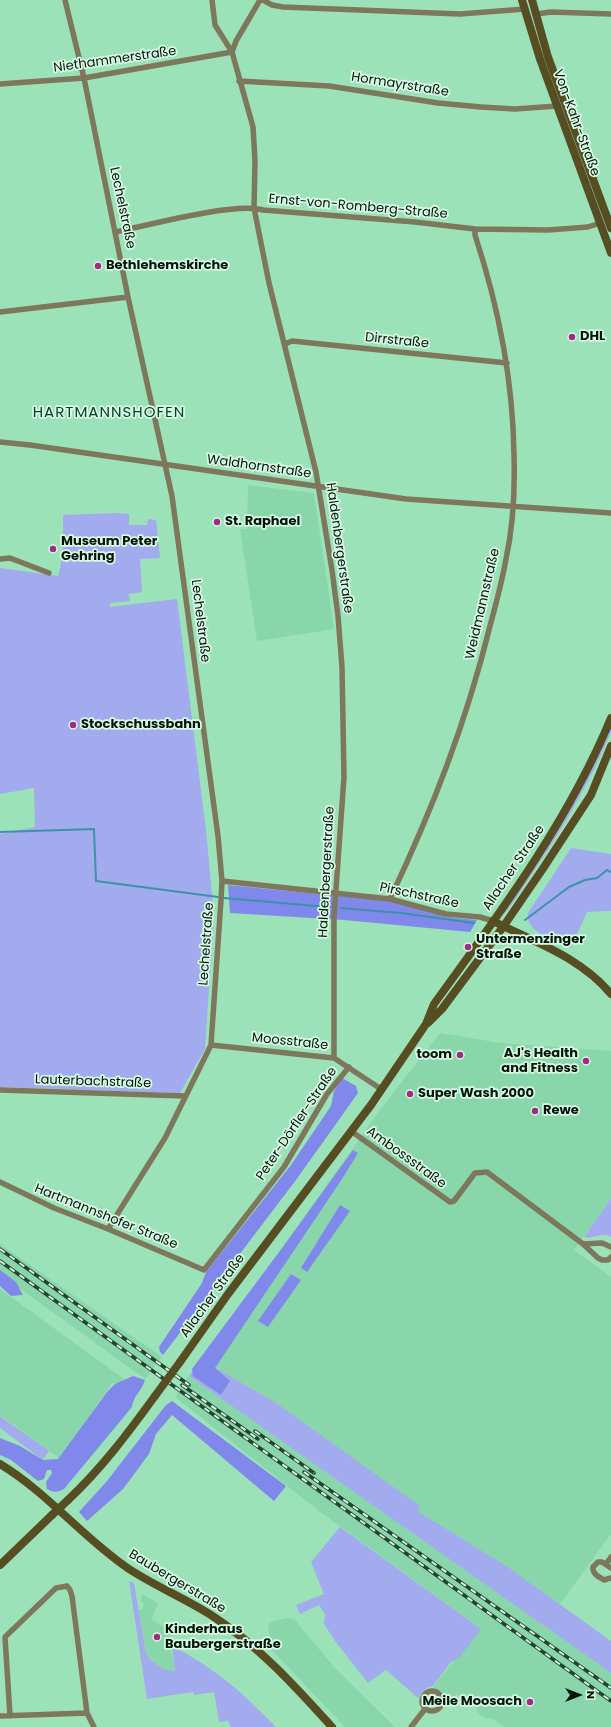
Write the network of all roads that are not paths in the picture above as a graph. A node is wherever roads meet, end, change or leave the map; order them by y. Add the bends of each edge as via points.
1 (65, 0) edge
2 (212, 0) edge
3 (260, 0) edge
4 (264, 0) edge
5 (522, 0) edge
6 (532, 0) edge
7 (524, 9) junction
8 (536, 14) junction
9 (611, 14) edge
10 (232, 52) junction
11 (84, 78) junction
12 (239, 81) junction
13 (0, 84) edge
14 (557, 106) junction
15 (254, 208) junction
16 (600, 223) junction
17 (611, 228) edge
18 (475, 229) junction
19 (116, 232) junction
20 (611, 253) edge
21 (128, 297) junction
22 (0, 312) edge
23 (285, 344) junction
24 (507, 363) junction
25 (0, 442) edge
26 (164, 464) junction
27 (319, 487) junction
28 (512, 506) junction
29 (611, 512) edge
30 (0, 559) edge
31 (49, 573) dead end
32 (611, 718) edge
33 (611, 746) edge
34 (222, 882) junction
35 (336, 894) junction
36 (390, 899) junction
37 (493, 921) junction
38 (504, 927) junction
39 (611, 994) edge
40 (426, 1024) junction
41 (211, 1045) junction
42 (334, 1058) junction
43 (349, 1067) junction
44 (0, 1090) edge
45 (381, 1090) junction
46 (185, 1096) junction
47 (351, 1132) junction
48 (0, 1182) edge
49 (108, 1229) junction
50 (583, 1244) junction
51 (611, 1247) edge
52 (611, 1256) edge
53 (204, 1270) joint
54 (0, 1464) edge
55 (611, 1557) edge
56 (606, 1564) junction
57 (0, 1565) edge
58 (611, 1568) edge
59 (611, 1578) edge
60 (426, 1708) dead end
61 (87, 1713) junction
62 (0, 1716) edge
63 (10, 1716) junction
64 (94, 1727) edge
65 (332, 1727) edge
66 (411, 1727) edge

1 - 11 street, Lechelstraße
2 - 10 street, Haldenbergerstraße via 215,25
3 - 10 street
4 - 7 street via 283,7 460,14
5 - 7 main road, Von-Kahr-Straße
6 - 8 main road, Von-Kahr-Straße
7 - 14 main road, Von-Kahr-Straße
8 - 9 street
8 - 17 main road, Von-Kahr-Straße via 548,57
10 - 11 street, Niethammerstraße
10 - 12 street, Haldenbergerstraße
11 - 13 street, Niethammerstraße
11 - 19 street, Lechelstraße
12 - 14 street, Hormayrstraße via 329,86 466,106 514,109
12 - 15 street, Haldenbergerstraße via 253,127
14 - 16 main road, Von-Kahr-Straße
15 - 18 street, Ernst-von-Romberg-Straße
15 - 19 street, Ernst-von-Romberg-Straße via 200,215
15 - 23 street, Haldenbergerstraße via 269,283
16 - 18 street, Ernst-von-Romberg-Straße via 588,227 548,230
16 - 20 main road, Von-Kahr-Straße
18 - 24 street, Weidmannstraße via 498,310
19 - 21 street, Lechelstraße
21 - 22 street
21 - 26 street, Lechelstraße
23 - 24 street, Dirrstraße via 292,341
23 - 27 street, Haldenbergerstraße
24 - 28 street, Weidmannstraße via 514,457
25 - 26 street, Waldhornstraße
26 - 27 street, Waldhornstraße
26 - 34 street, Lechelstraße via 178,532
27 - 28 street, Waldhornstraße via 406,499
27 - 35 street, Haldenbergerstraße via 333,578 342,667 344,777
28 - 29 street, Waldhornstraße
28 - 36 street, Weidmannstraße via 507,558 463,725 435,798
30 - 31 street via 10,558
32 - 37 main road, Allacher Straße via 578,789 532,866
33 - 38 main road, Allacher Straße via 591,795
34 - 35 street, Pirschstraße
34 - 41 street, Lechelstraße
35 - 36 street, Pirschstraße
35 - 42 street, Haldenbergerstraße
36 - 37 street, Pirschstraße via 446,914 480,917
37 - 38 main road
37 - 40 main road, Allacher Straße via 434,1004
38 - 39 main road via 579,964
38 - 40 main road, Allacher Straße via 442,1009
40 - 45 main road, Allacher Straße
41 - 42 street, Moosstraße
41 - 46 street, Lechelstraße
42 - 43 street, Moosstraße
43 - 45 street, Moosstraße
43 - 53 street, Peter-Dörfler-Straße via 327,1094 284,1168
44 - 46 street, Lauterbachstraße
45 - 47 main road, Allacher Straße
46 - 49 street, Lechelstraße via 165,1138
47 - 50 street, Ambossstraße via 447,1201 454,1201 475,1173 486,1172
47 - 57 main road, Allacher Straße, bridge via 228,1294 110,1457 92,1478
48 - 49 street, Hartmannshofer Straße via 54,1208
49 - 53 street, Hartmannshofer Straße
50 - 51 street via 602,1243
50 - 52 street via 602,1260 608,1260
54 - 65 main road, Baubergerstraße via 59,1509 129,1569 210,1615 250,1643
55 - 56 street
56 - 58 street
56 - 59 street via 598,1562 592,1570 604,1580
60 - 66 street
61 - 63 street
61 - 63 street via 72,1596 67,1586 56,1588 5,1637
61 - 64 street
62 - 63 street

